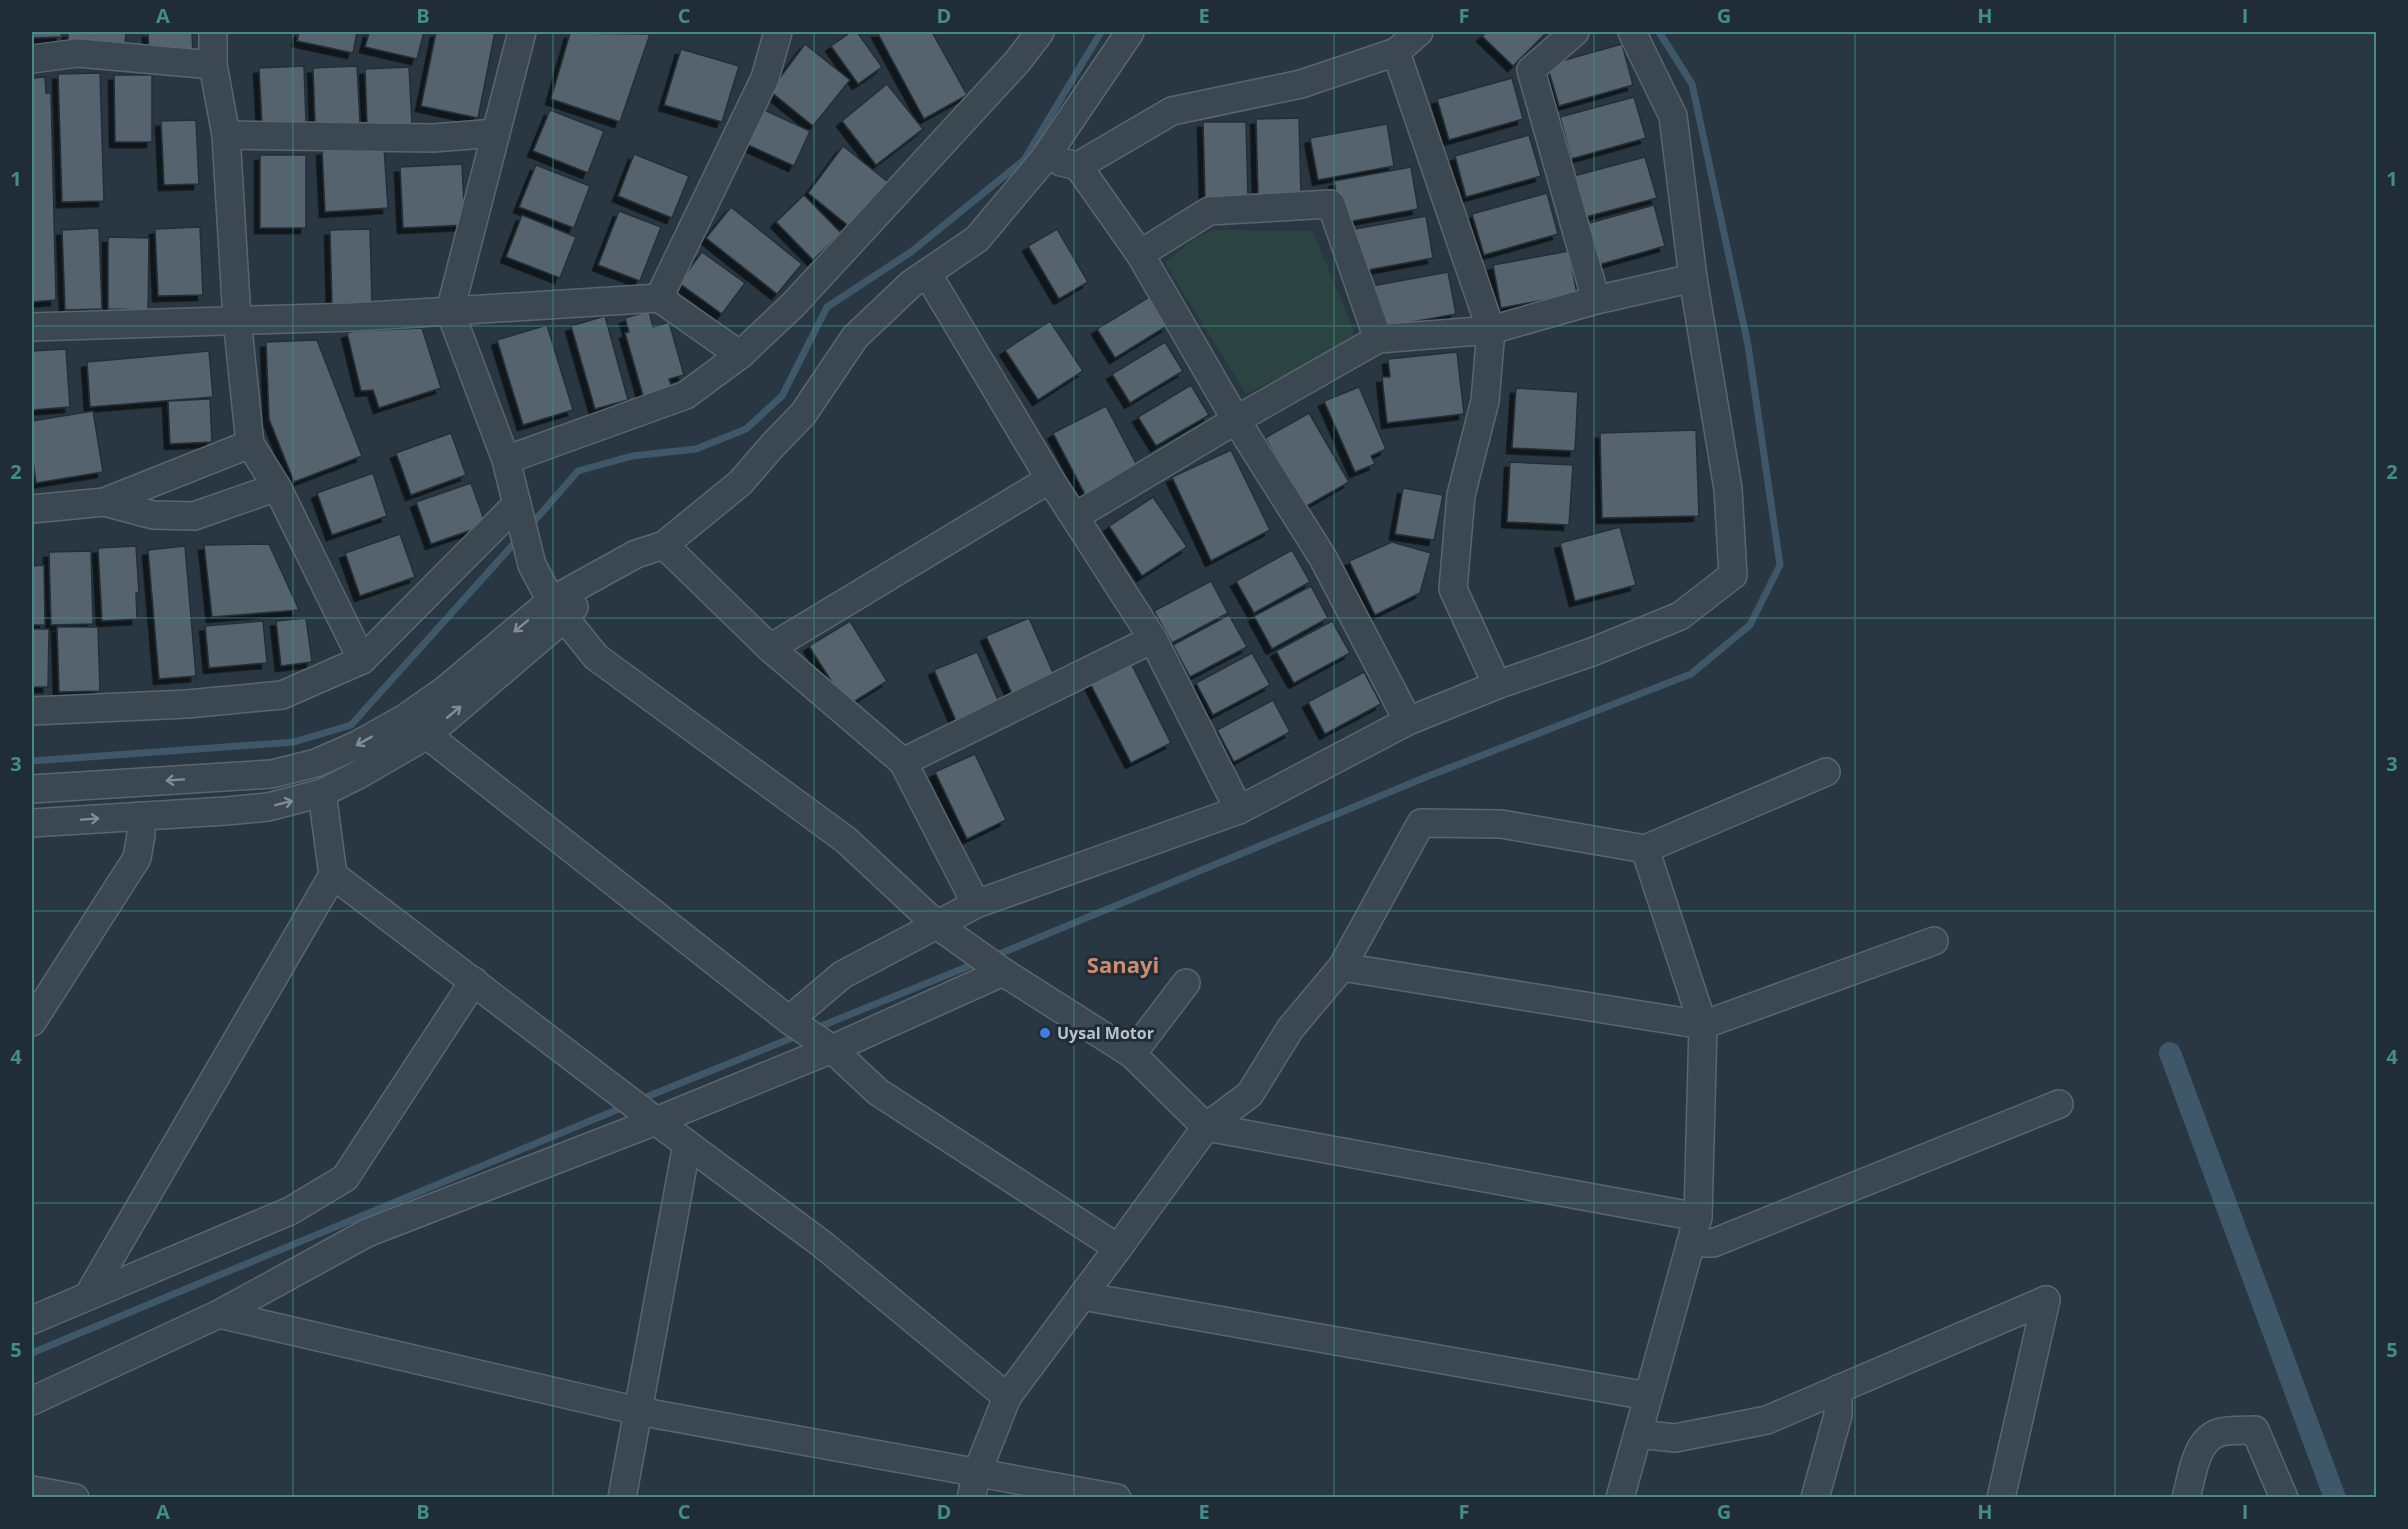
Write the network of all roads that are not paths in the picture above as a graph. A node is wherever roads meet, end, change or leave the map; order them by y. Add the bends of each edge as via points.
1 (213, 32) edge
2 (522, 32) edge
3 (778, 32) edge
4 (1040, 32) edge
5 (1130, 32) edge
6 (1419, 32) edge
7 (1575, 32) edge
8 (1632, 32) edge
9 (1396, 52) junction
10 (32, 59) edge
11 (213, 65) junction
12 (496, 133) junction
13 (226, 135) junction
14 (1044, 159) junction
15 (1078, 166) junction
16 (1140, 254) junction
17 (927, 273) junction
18 (1693, 278) junction
19 (659, 298) junction
20 (1596, 300) junction
21 (450, 311) junction
22 (237, 319) junction
23 (32, 327) edge
24 (1491, 330) junction
25 (1378, 339) junction
26 (740, 355) junction
27 (1236, 420) junction
28 (250, 444) junction
29 (506, 460) junction
30 (1050, 479) junction
31 (277, 487) junction
32 (104, 502) junction
33 (518, 507) junction
34 (32, 509) edge
35 (1076, 516) junction
36 (664, 545) junction
37 (557, 610) junction
38 (1153, 639) junction
39 (770, 648) junction
40 (362, 660) junction
41 (1497, 685) junction
42 (32, 711) edge
43 (1408, 721) junction
44 (427, 735) junction
45 (903, 762) junction
46 (1826, 772) dead end
47 (32, 789) edge
48 (322, 793) junction
49 (1239, 810) junction
50 (140, 816) junction
51 (32, 823) edge
52 (1645, 849) junction
53 (333, 875) junction
54 (976, 904) junction
55 (939, 926) junction
56 (1934, 941) dead end
57 (1342, 967) junction
58 (1000, 970) junction
59 (474, 981) junction
60 (1186, 983) dead end
61 (791, 1021) junction
62 (32, 1022) edge
63 (1703, 1025) junction
64 (829, 1047) junction
65 (1132, 1054) junction
66 (2059, 1104) dead end
67 (655, 1120) junction
68 (1206, 1127) junction
69 (687, 1144) junction
70 (1698, 1217) junction
71 (1691, 1243) junction
72 (1118, 1248) junction
73 (88, 1296) junction
74 (1082, 1296) junction
75 (219, 1314) junction
76 (32, 1320) edge
77 (1838, 1389) junction
78 (1648, 1396) junction
79 (1007, 1397) junction
80 (32, 1401) edge
81 (638, 1411) junction
82 (1638, 1434) junction
83 (974, 1485) edge
84 (32, 1490) edge
85 (75, 1497) edge
86 (622, 1497) edge
87 (1117, 1497) edge
88 (1620, 1497) edge
89 (1815, 1497) edge
90 (2001, 1497) edge
91 (2186, 1497) edge
92 (2284, 1497) edge

1 - 11 street
2 - 12 street
3 - 19 street via 765,78
4 - 26 street via 1017,62 793,306
5 - 14 street
6 - 9 street
7 - 20 street via 1531,70
8 - 18 street via 1673,116
9 - 15 street via 1301,84 1172,111
9 - 24 street
10 - 11 street via 78,53
11 - 13 street
12 - 13 street via 433,138
12 - 21 street
13 - 22 street
14 - 15 street
14 - 17 street via 977,239
15 - 16 street
16 - 25 street via 1209,211 1331,204
16 - 27 street
17 - 30 street
17 - 36 street via 855,338 803,414 740,483
18 - 20 street
18 - 41 street via 1728,489 1733,575 1680,616
19 - 21 street
19 - 26 street
20 - 24 street
21 - 22 street
21 - 29 street
22 - 23 street
22 - 28 street
24 - 25 street
24 - 41 street via 1485,401 1461,495 1453,589
25 - 27 street
26 - 29 street via 686,395
27 - 35 street
27 - 43 street via 1323,558
28 - 31 street
28 - 32 street
29 - 33 street
30 - 35 street
30 - 39 street
31 - 32 street via 194,516 153,515
31 - 40 street
32 - 34 street
33 - 37 street via 532,565
33 - 40 street
35 - 38 street
36 - 37 street via 636,554 605,572
36 - 39 street
44 -> 37 street
37 -> 47 street via 405,718 316,763 272,774
37 - 55 street via 596,657 846,840
38 - 45 street
38 - 49 street
39 - 45 street
40 - 42 street via 282,694 187,704
41 - 43 street
43 - 49 street
44 - 48 street
44 - 61 street
45 - 54 street
46 - 52 street
50 -> 48 street via 268,807
48 - 53 street
49 - 54 street
51 -> 50 street
50 - 62 street via 137,858
52 - 57 street via 1501,824 1421,823
52 - 63 street
53 - 59 street
53 - 73 street
54 - 55 street
55 - 58 street
55 - 61 street via 842,975
56 - 63 street
57 - 63 street
57 - 68 street via 1290,1029 1250,1094
58 - 64 street
58 - 65 street
59 - 67 street
59 - 73 street via 345,1179 290,1211
60 - 65 street
61 - 64 street
63 - 70 street
64 - 67 street
64 - 72 street via 878,1092
65 - 68 street
66 - 71 street via 1713,1243
67 - 69 street
67 - 75 street via 367,1233
68 - 70 street
68 - 72 street
69 - 79 street via 822,1244
69 - 81 street
70 - 71 street
71 - 78 street
72 - 74 street
73 - 76 street
74 - 78 street
74 - 79 street
75 - 80 street
75 - 81 street
77 - 82 street via 1767,1420 1675,1438
77 - 89 street via 1838,1415
77 - 90 street via 2046,1300
78 - 82 street
79 - 83 street
81 - 83 street
81 - 86 street
82 - 88 street
83 - 87 street
84 - 85 street
91 - 92 street via 2207,1439 2220,1432 2256,1430

